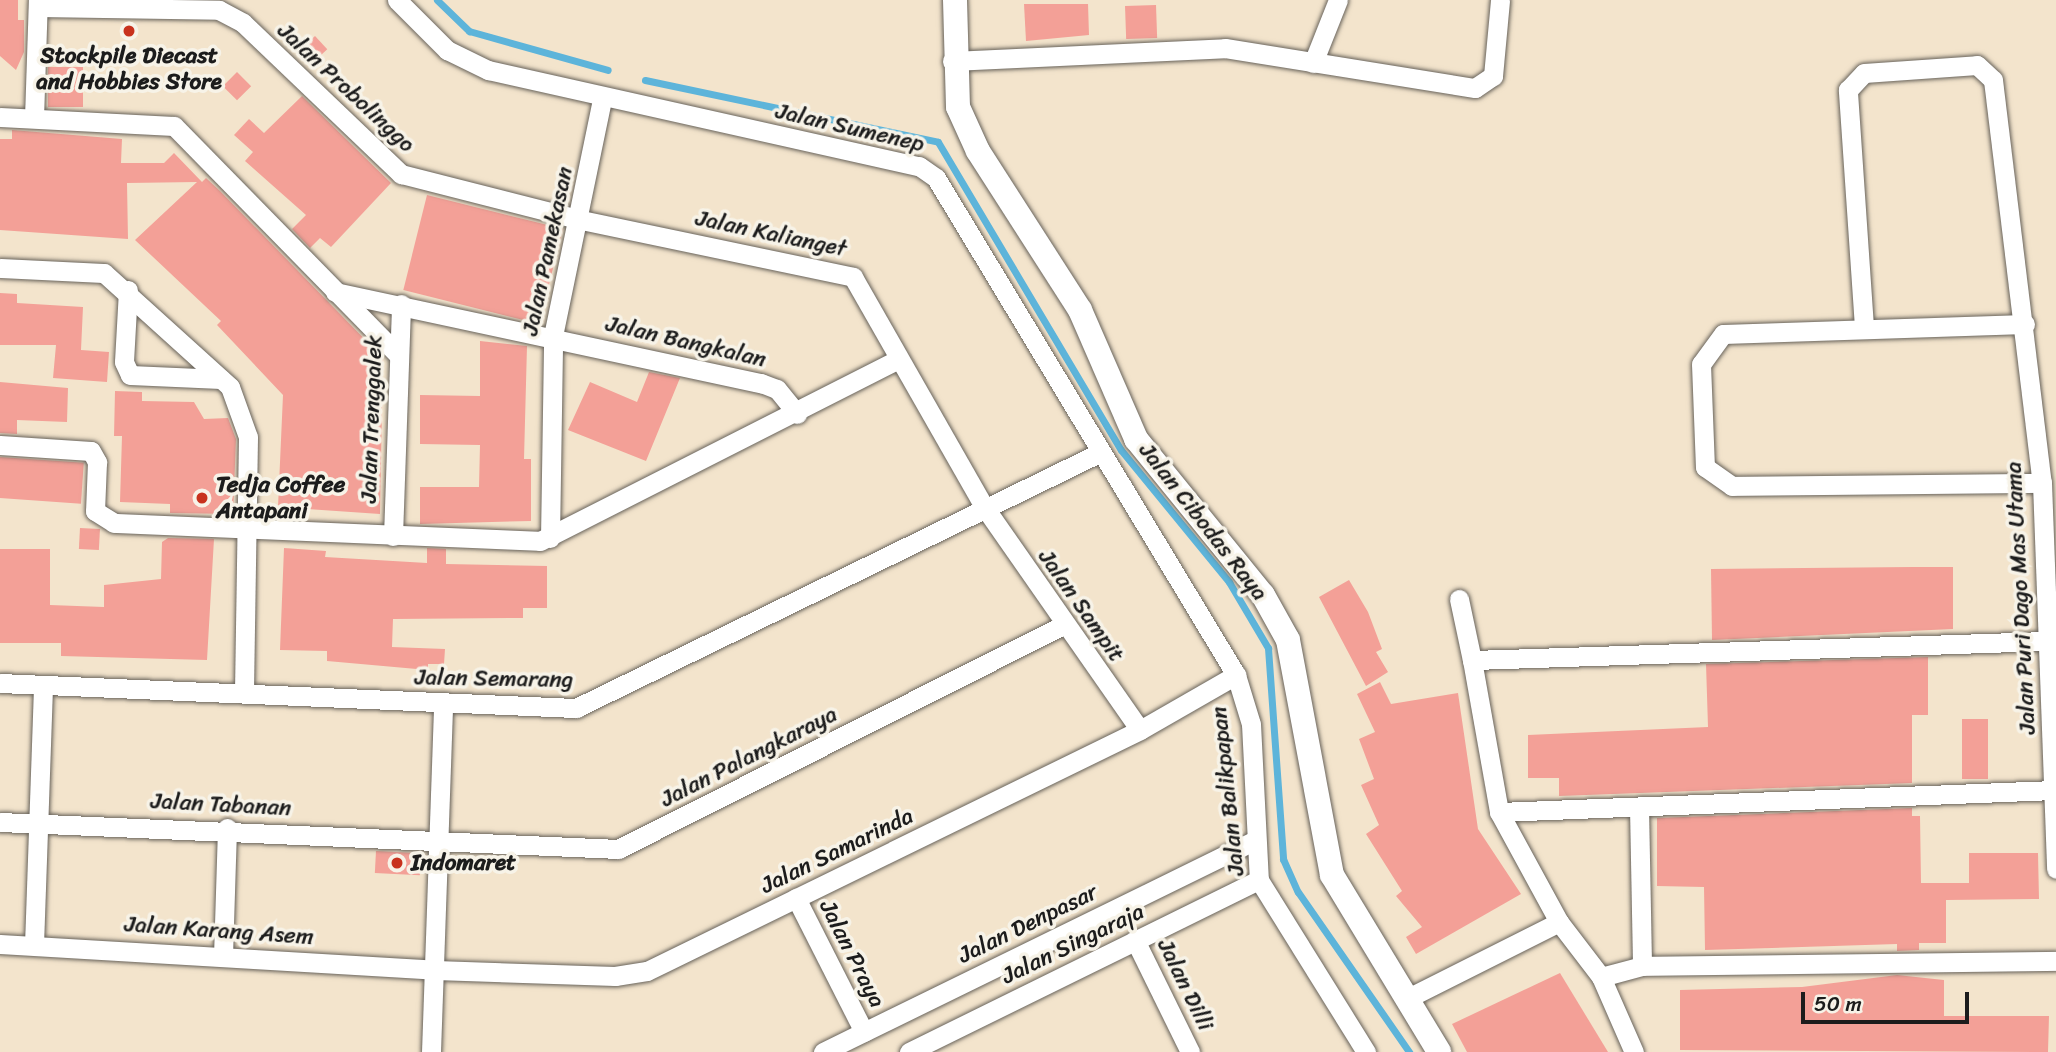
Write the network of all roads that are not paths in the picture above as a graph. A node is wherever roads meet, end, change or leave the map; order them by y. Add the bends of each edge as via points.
1 (397, 0) edge
2 (955, 0) edge
3 (1338, 0) edge
4 (1500, 0) edge
5 (38, 4) edge
6 (952, 61) junction
7 (1313, 62) junction
8 (602, 100) junction
9 (0, 117) edge
10 (34, 118) junction
11 (581, 220) junction
12 (0, 268) edge
13 (128, 290) junction
14 (335, 292) junction
15 (401, 304) junction
16 (2025, 324) junction
17 (1864, 327) junction
18 (553, 336) junction
19 (397, 354) junction
20 (899, 359) junction
21 (221, 379) junction
22 (797, 414) junction
23 (0, 445) edge
24 (1097, 454) junction
25 (2042, 483) junction
26 (985, 509) junction
27 (248, 530) junction
28 (393, 536) junction
29 (550, 538) junction
30 (1459, 599) dead end
31 (1062, 626) junction
32 (2046, 641) junction
33 (1472, 660) junction
34 (1236, 675) junction
35 (0, 683) edge
36 (43, 686) junction
37 (244, 690) junction
38 (443, 705) junction
39 (1140, 730) junction
40 (2054, 790) junction
41 (1639, 807) junction
42 (1499, 812) junction
43 (0, 822) edge
44 (37, 824) junction
45 (227, 828) junction
46 (1254, 841) junction
47 (438, 844) junction
48 (2056, 869) edge
49 (1259, 880) junction
50 (796, 898) junction
51 (1559, 922) junction
52 (1135, 940) junction
53 (0, 944) edge
54 (34, 945) junction
55 (223, 956) junction
56 (2056, 961) edge
57 (1642, 965) junction
58 (435, 970) junction
59 (1601, 977) junction
60 (1409, 997) junction
61 (864, 1032) junction
62 (431, 1052) edge
63 (823, 1052) edge
64 (909, 1052) edge
65 (1190, 1052) edge
66 (1366, 1052) edge
67 (1439, 1052) edge
68 (1634, 1052) edge

1 - 8 street, Jalan Sumenep via 423,30 467,61
2 - 6 street, Jalan Cibodas Raya
3 - 7 street
4 - 7 street via 1495,67 1483,86
5 - 10 street
5 - 11 street, Jalan Probolinggo via 219,10 243,23 401,174
6 - 7 street via 1225,48
6 - 60 street, Jalan Cibodas Raya via 958,107 978,151 1080,310 1136,439 1263,595 1288,640 1332,875
8 - 11 street, Jalan Pamekasan
8 - 24 street, Jalan Sumenep via 927,170 944,186
9 - 10 street
10 - 14 street via 174,127
11 - 18 street, Jalan Pamekasan
11 - 20 street, Jalan Kalianget via 837,270 864,289
12 - 13 street via 90,270
13 - 21 street
13 - 21 street via 124,362 130,375
14 - 15 street, Jalan Bangkalan
14 - 19 street
15 - 18 street, Jalan Bangkalan
15 - 19 street, Jalan Trenggalek
16 - 17 street
16 - 17 street, Jalan Puri Dago Mas Utama via 1993,79 1964,62 1864,73 1848,90
16 - 25 street, Jalan Puri Dago Mas Utama
17 - 25 street via 1733,332 1712,342 1701,364 1709,474 1732,486
18 - 22 street, Jalan Bangkalan via 761,383 777,389
18 - 29 street, Jalan Pamekasan
19 - 28 street, Jalan Trenggalek
20 - 22 street
20 - 26 street, Jalan Kalianget
21 - 27 street via 237,401 248,438
22 - 29 street
23 - 27 street via 91,451 97,462 95,511 105,520
24 - 26 street, Jalan Semarang
24 - 34 street, Jalan Balikpapan
25 - 32 street, Jalan Puri Dago Mas Utama
26 - 31 street, Jalan Sampit
26 - 38 street, Jalan Semarang via 594,704 558,709
27 - 28 street
27 - 37 street
28 - 29 street
30 - 33 street
31 - 39 street, Jalan Sampit
31 - 47 street, Jalan Palangkaraya via 618,849
32 - 33 street
32 - 40 street, Jalan Puri Dago Mas Utama
33 - 42 street
34 - 39 street, Jalan Samarinda
34 - 46 street, Jalan Balikpapan via 1251,724
35 - 36 street, Jalan Semarang
36 - 37 street, Jalan Semarang
36 - 44 street
37 - 38 street, Jalan Semarang
38 - 47 street
39 - 50 street, Jalan Samarinda
40 - 41 street
40 - 48 street, Jalan Puri Dago Mas Utama
41 - 42 street
41 - 57 street
42 - 51 street
43 - 44 street, Jalan Tabanan
44 - 45 street, Jalan Tabanan
44 - 54 street
45 - 47 street, Jalan Tabanan
45 - 55 street
46 - 49 street, Jalan Balikpapan
46 - 61 street, Jalan Denpasar
47 - 58 street
49 - 52 street, Jalan Singaraja
49 - 66 street, Jalan Balikpapan
50 - 58 street, Jalan Samarinda via 647,971 615,976
50 - 61 street, Jalan Praya
51 - 59 street
51 - 60 street
52 - 64 street, Jalan Singaraja
52 - 65 street, Jalan Dilli
53 - 54 street, Jalan Karang Asem
54 - 55 street, Jalan Karang Asem
55 - 58 street, Jalan Karang Asem
56 - 57 street
57 - 59 street
58 - 62 street
59 - 68 street
60 - 67 street, Jalan Cibodas Raya
61 - 63 street, Jalan Denpasar

